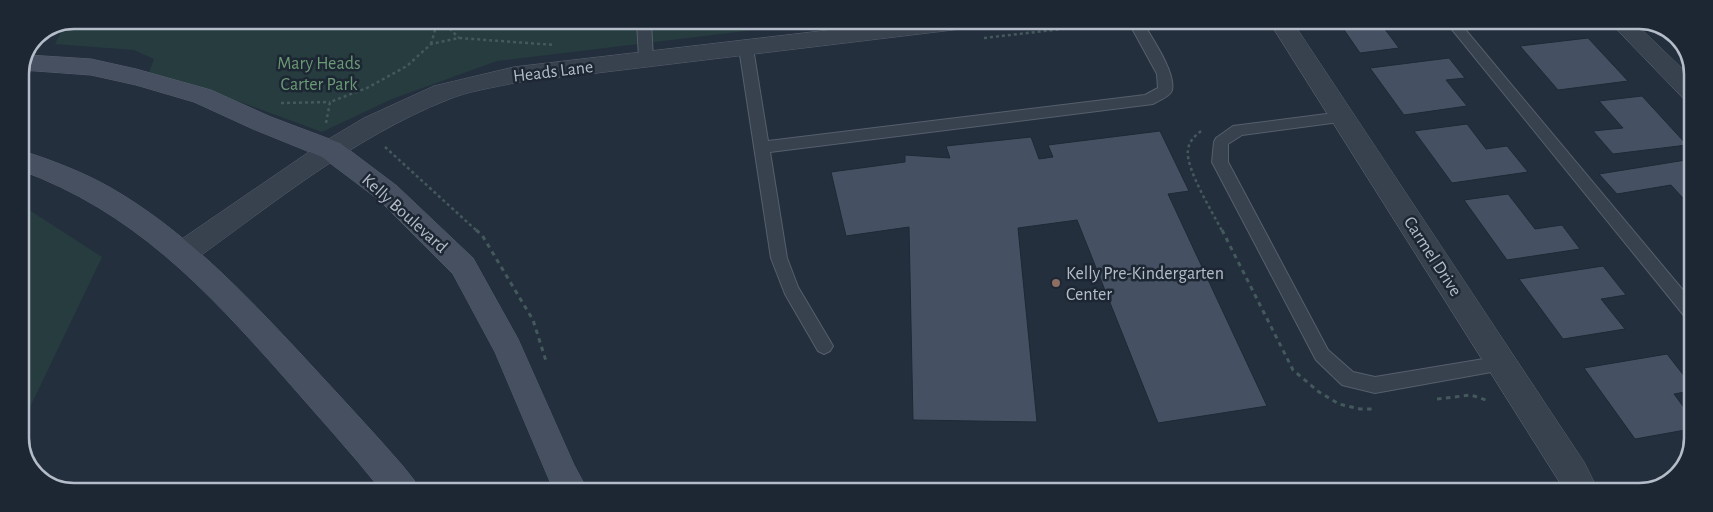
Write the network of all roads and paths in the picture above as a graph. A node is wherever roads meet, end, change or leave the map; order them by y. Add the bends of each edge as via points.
1 (436, 29) edge
2 (449, 29) edge
3 (644, 29) edge
4 (992, 29) edge
5 (1134, 29) edge
6 (1285, 29) edge
7 (1458, 29) edge
8 (1628, 29) edge
9 (972, 30) edge
10 (459, 38) junction
11 (432, 44) junction
12 (556, 45) dead end
13 (746, 48) junction
14 (646, 59) junction
15 (30, 63) edge
16 (1684, 85) edge
17 (1342, 117) junction
18 (391, 142) dead end
19 (762, 147) junction
20 (331, 150) junction
21 (29, 163) edge
22 (183, 253) junction
23 (1684, 303) edge
24 (824, 346) dead end
25 (1502, 364) junction
26 (549, 369) dead end
27 (396, 483) edge
28 (567, 483) edge
29 (1578, 483) edge

1 - 11 path
2 - 10 path
3 - 14 lane
4 - 9 path
5 - 19 lane via 1164,74 1165,90 1148,100
6 - 17 street, Carmel Drive
7 - 23 lane
8 - 16 street
9 - 13 street, Heads Lane
10 - 11 path
10 - 12 path
11 - 20 path via 407,66 367,88 330,102 325,120
13 - 14 street, Heads Lane
13 - 19 lane
14 - 20 street, Heads Lane via 514,75 442,92 374,124
15 - 20 main road, Kelly Boulevard via 91,67 202,96
17 - 25 street, Carmel Drive
17 - 25 lane via 1238,130 1221,142 1220,162 1322,355 1348,380 1375,385
18 - 26 path via 384,148 482,235 533,320
19 - 24 lane via 779,258 791,289
20 - 22 street, Heads Lane
20 - 28 main road, Kelly Boulevard via 388,193 463,266 508,348
21 - 22 main road via 48,168 107,198
22 - 27 main road via 252,321
25 - 29 street, Carmel Drive

